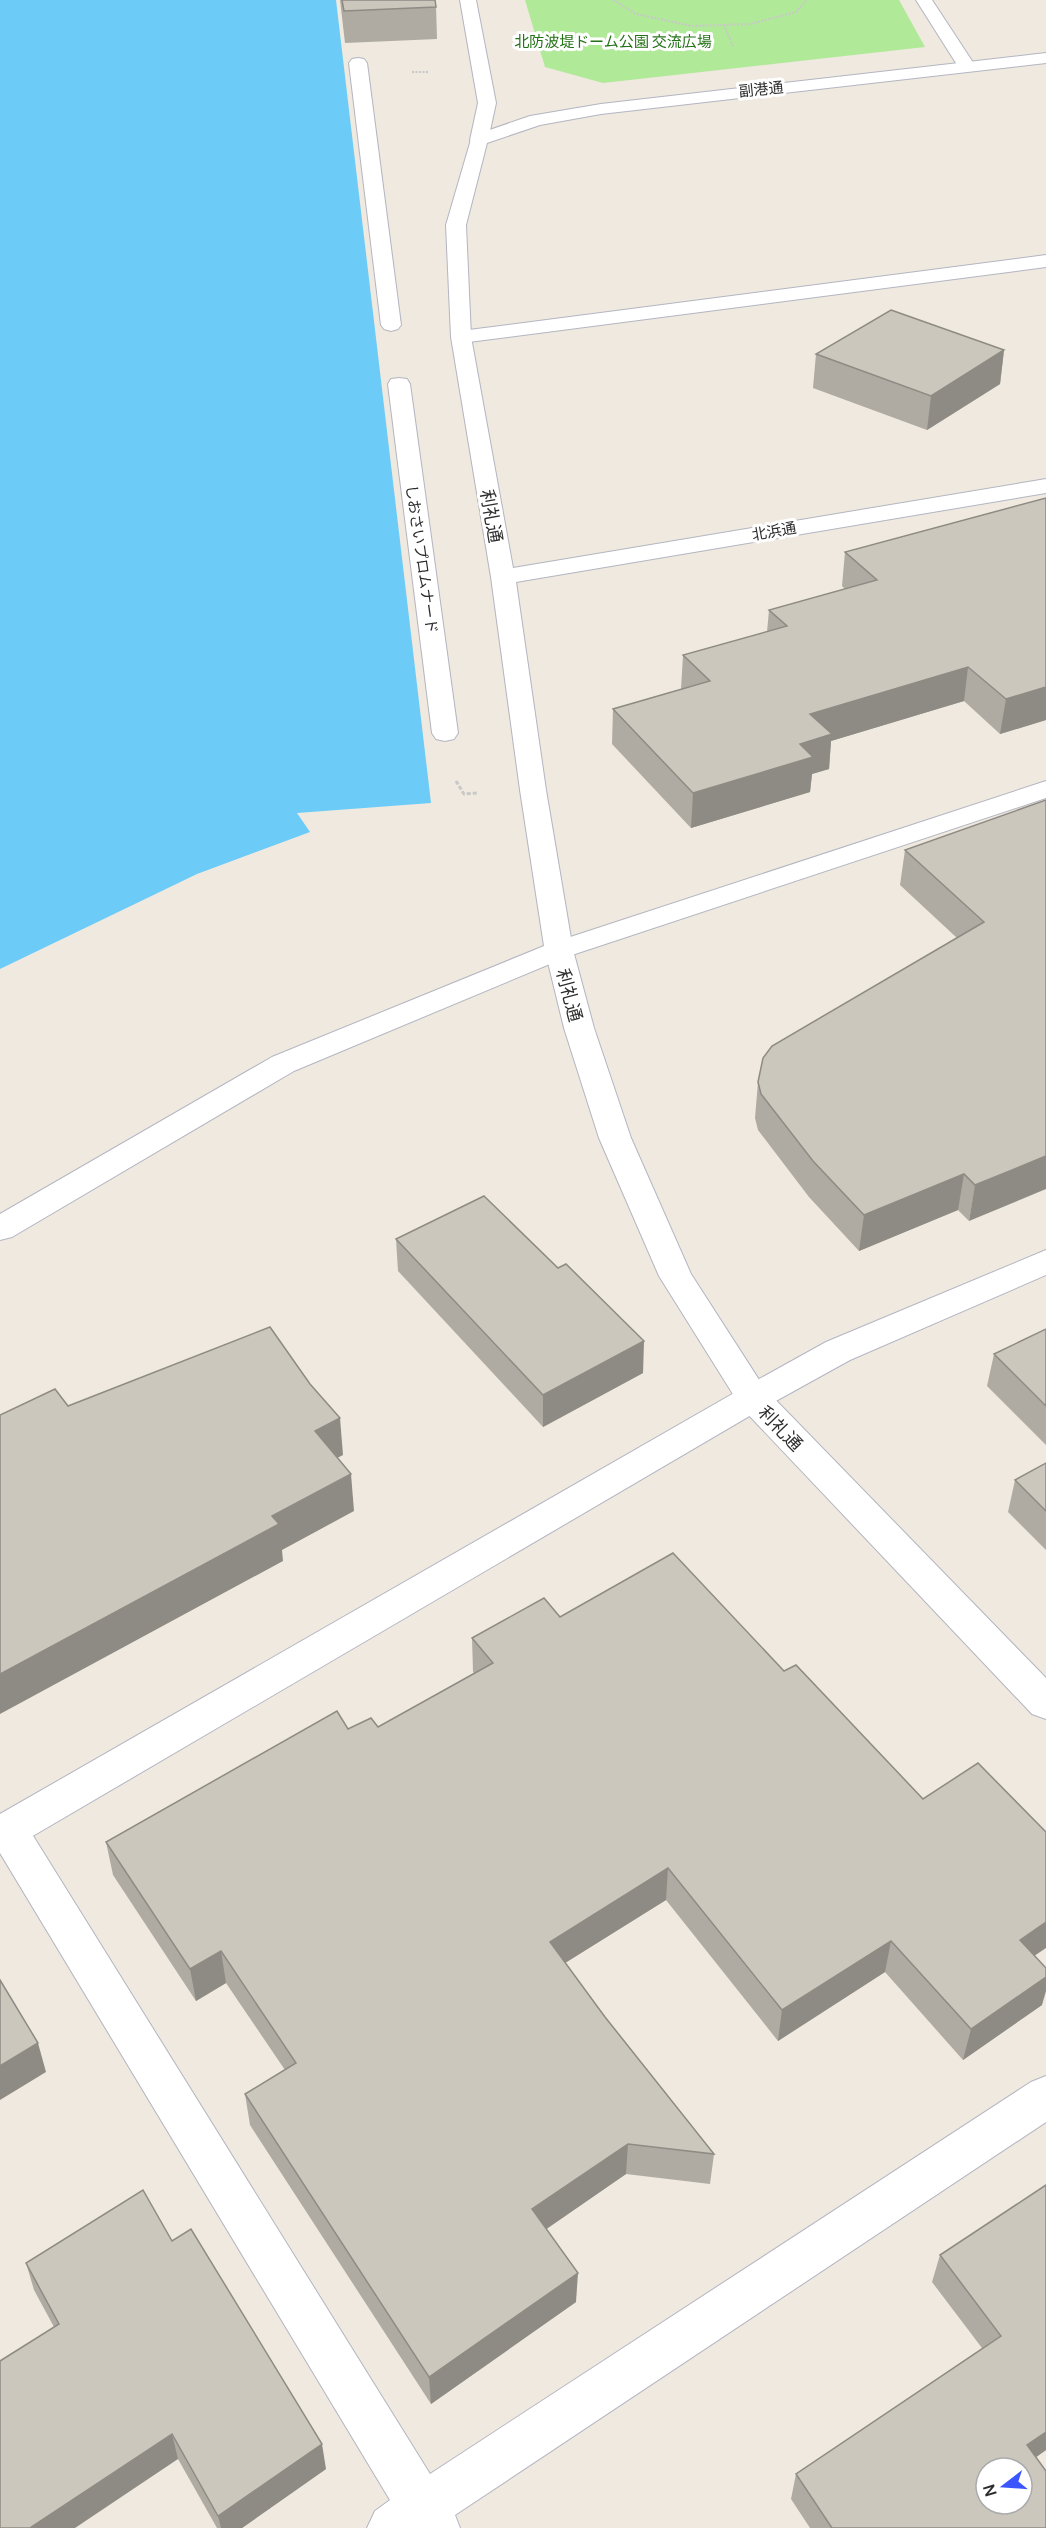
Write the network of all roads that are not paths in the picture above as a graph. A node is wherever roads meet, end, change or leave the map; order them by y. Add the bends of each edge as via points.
1 (468, 0) edge
2 (924, 0) edge
3 (1046, 58) edge
4 (358, 63) dead end
5 (967, 67) junction
6 (479, 140) junction
7 (1046, 261) edge
8 (392, 332) dead end
9 (461, 337) junction
10 (399, 384) dead end
11 (1046, 486) edge
12 (503, 577) junction
13 (445, 733) dead end
14 (1046, 789) edge
15 (559, 950) junction
16 (0, 1228) edge
17 (1046, 1262) edge
18 (753, 1398) junction
19 (1046, 1703) edge
20 (4, 1833) edge
21 (1046, 2097) edge
22 (417, 2521) edge

1 - 6 street, 利礼通 via 487,103
2 - 5 street
3 - 5 street, 副港通
4 - 8 street
5 - 6 street, 副港通 via 601,109 536,120
6 - 9 street, 利礼通 via 456,225
7 - 9 street
9 - 12 street, 利礼通
10 - 13 street, しおさいプロムナード
11 - 12 street, 北浜通
12 - 15 street, 利礼通
14 - 15 street
15 - 16 street via 283,1064
15 - 18 street, 利礼通 via 579,1028 615,1138 676,1276
17 - 18 street via 838,1351
18 - 19 street, 利礼通
18 - 20 street
20 - 22 street
21 - 22 street

